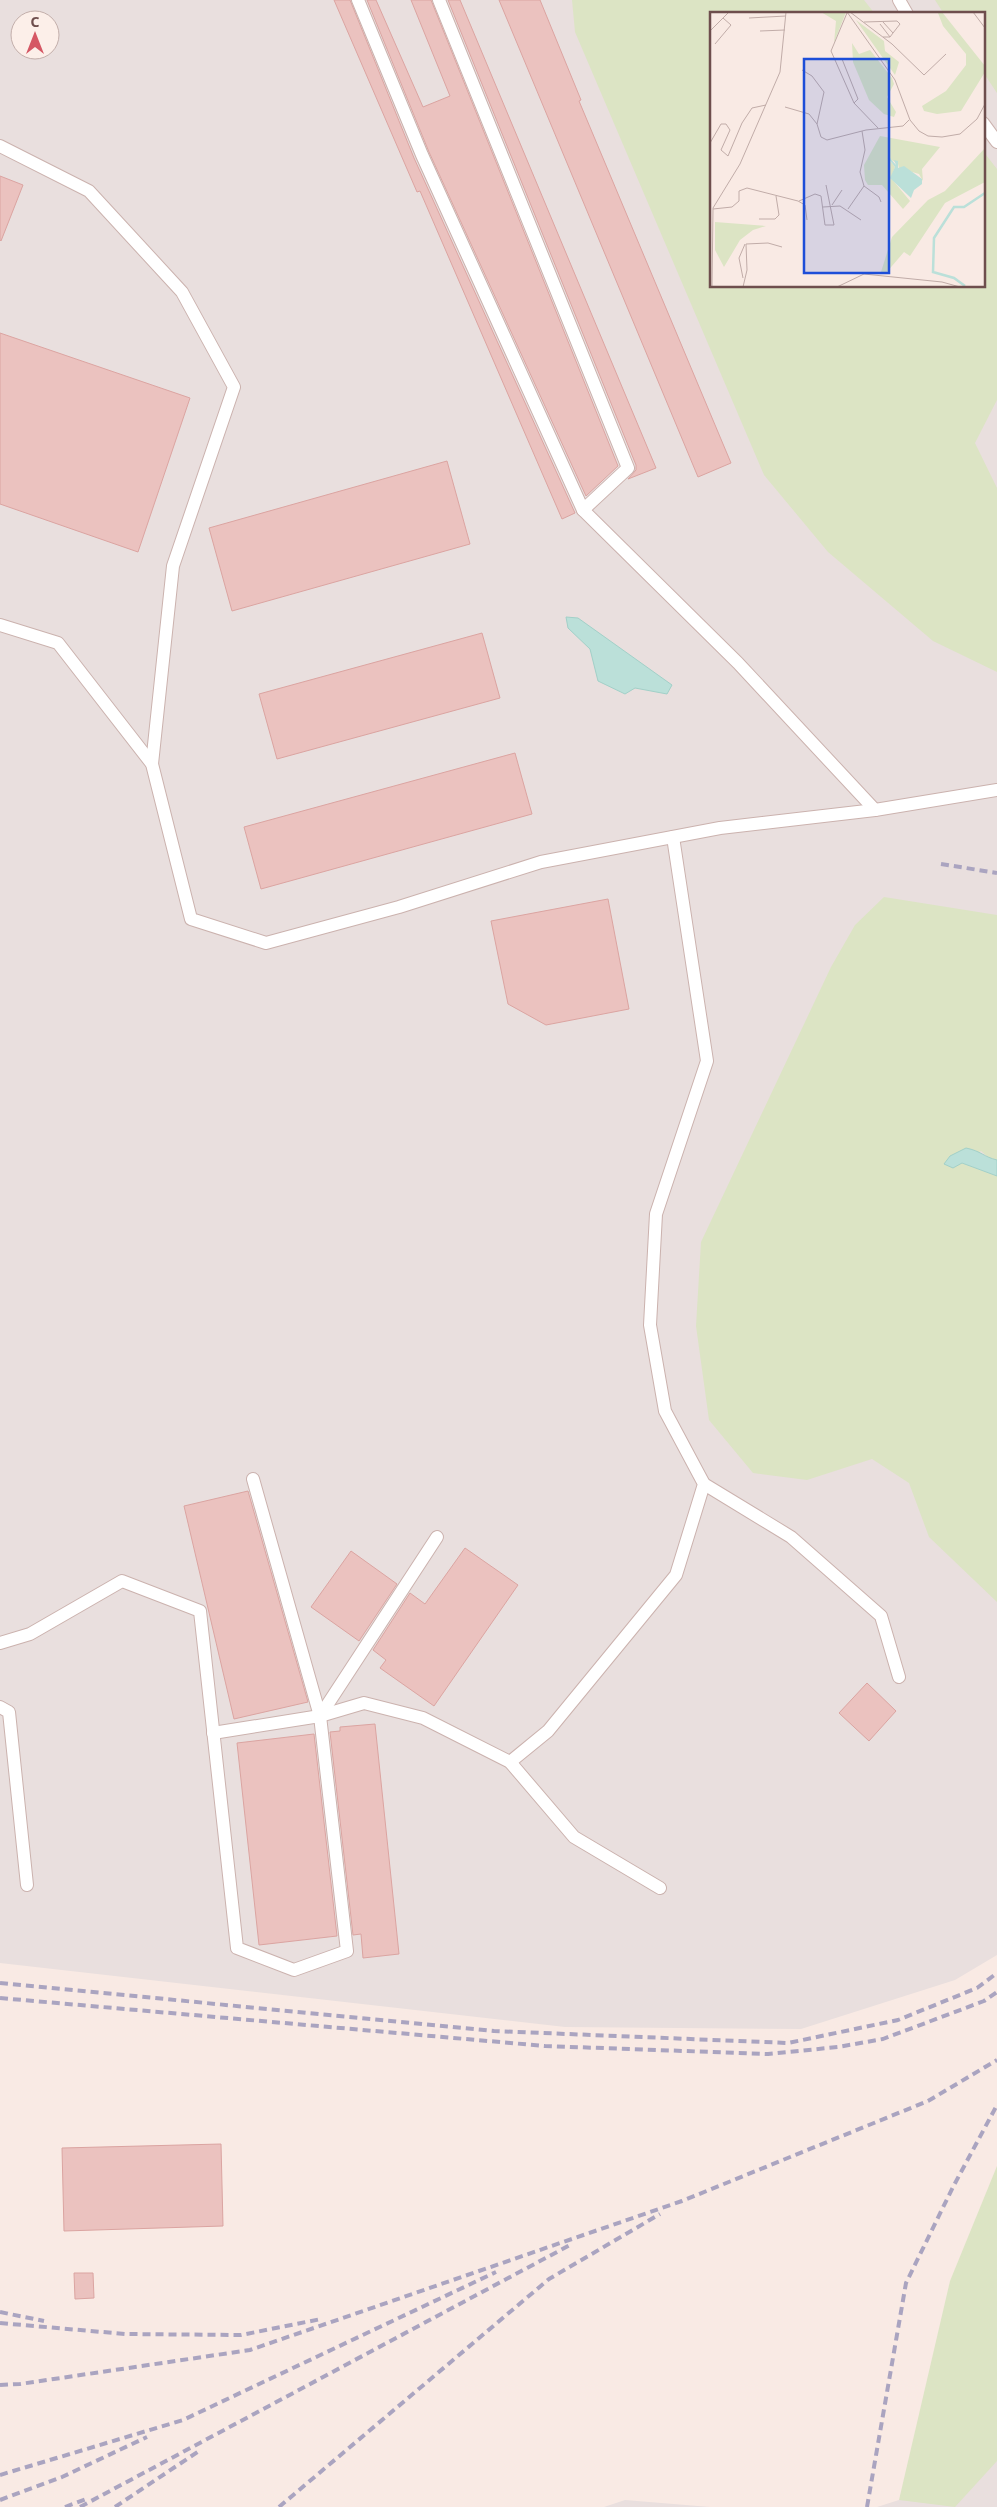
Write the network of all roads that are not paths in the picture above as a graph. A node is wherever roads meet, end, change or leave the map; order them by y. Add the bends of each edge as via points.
1 (358, 0) edge
2 (439, 0) edge
3 (899, 0) edge
4 (906, 12) edge
5 (984, 124) edge
6 (997, 142) edge
7 (0, 146) edge
8 (583, 510) junction
9 (0, 625) edge
10 (152, 764) junction
11 (997, 790) edge
12 (875, 810) junction
13 (673, 837) junction
14 (253, 1479) dead end
15 (704, 1484) junction
16 (436, 1537) dead end
17 (0, 1643) edge
18 (899, 1677) dead end
19 (0, 1707) edge
20 (320, 1716) junction
21 (213, 1733) junction
22 (510, 1762) junction
23 (28, 1885) dead end
24 (660, 1888) dead end

1 - 8 lane via 422,155
2 - 8 lane via 628,468
3 - 4 lane
5 - 6 lane
7 - 10 lane via 89,191 182,292 234,387 173,566
8 - 12 lane via 738,663
9 - 10 lane via 58,643
10 - 13 lane via 191,919 266,944 399,907 541,862
11 - 12 lane
12 - 13 lane via 720,828
13 - 15 lane via 707,1061 656,1214 650,1325 665,1411
14 - 20 lane
15 - 18 lane via 792,1538 881,1616
15 - 22 lane via 676,1575 548,1731
16 - 20 lane
17 - 21 lane via 30,1634 122,1581 200,1611
19 - 23 lane via 9,1712
20 - 21 lane
20 - 21 lane via 347,1951 294,1970 237,1948
20 - 22 lane via 364,1703 423,1718
22 - 24 lane via 574,1837

